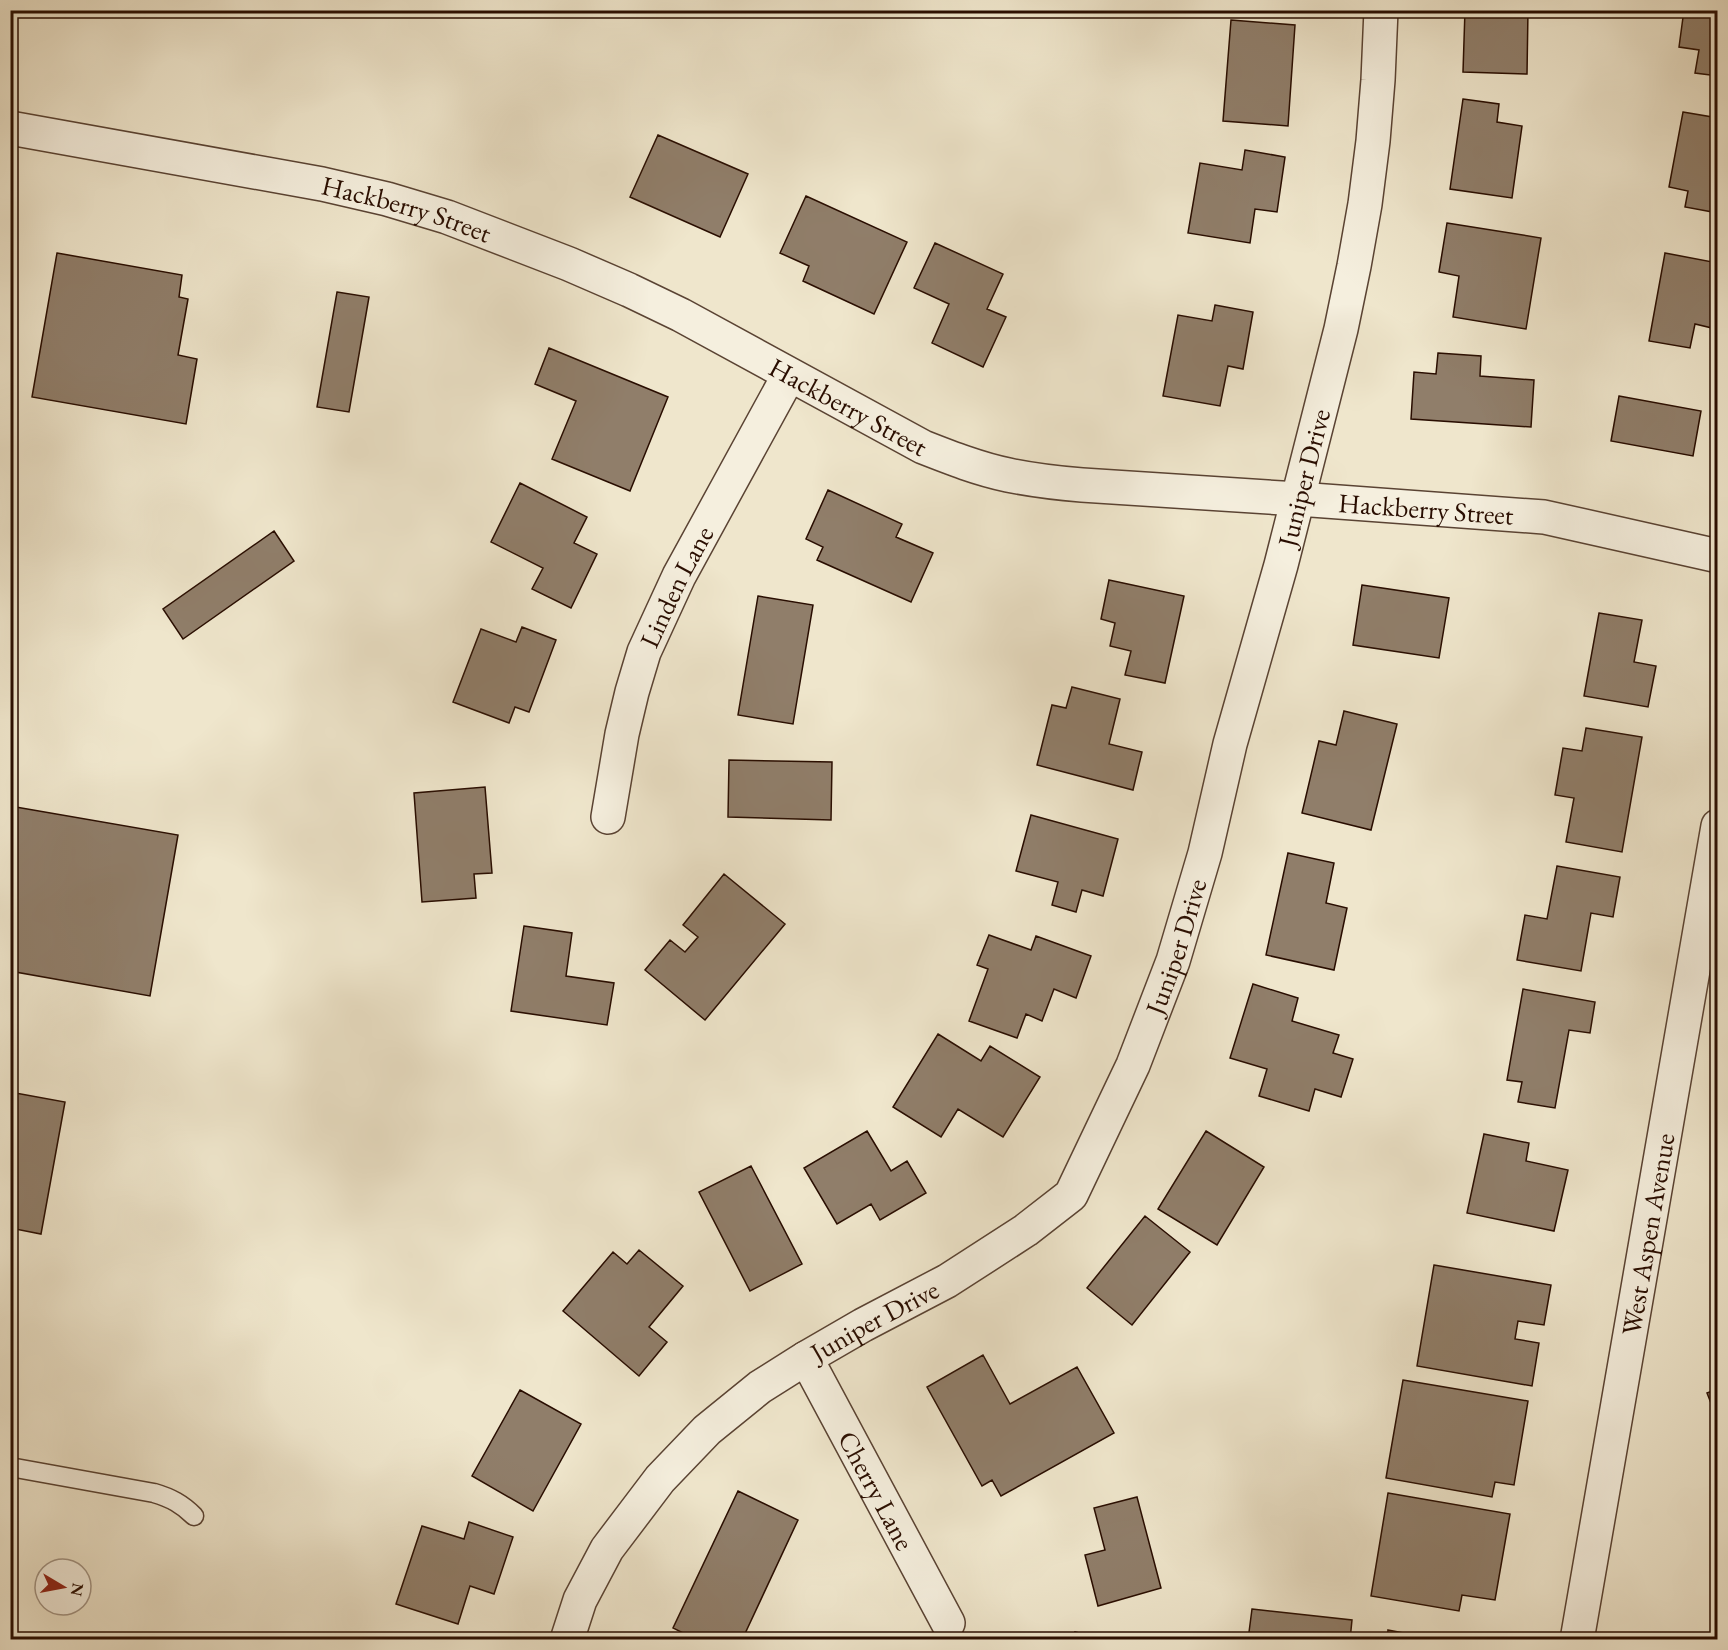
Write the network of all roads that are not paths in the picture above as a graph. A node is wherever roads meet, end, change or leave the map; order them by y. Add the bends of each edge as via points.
1 (1381, 10) edge
2 (10, 128) edge
3 (789, 375) junction
4 (1298, 499) junction
5 (1718, 556) edge
6 (608, 817) dead end
7 (1718, 826) edge
8 (806, 1358) junction
9 (11, 1463) edge
10 (194, 1516) dead end
11 (948, 1623) dead end
12 (567, 1640) edge
13 (1577, 1640) edge

1 - 4 street, Juniper Drive via 1365,204 1341,329
2 - 3 street, Hackberry Street via 322,184 447,217 629,290
3 - 4 street, Hackberry Street via 923,447 1006,475 1082,485
3 - 6 street, Linden Lane via 679,576 644,652 622,734
4 - 5 street, Hackberry Street via 1544,517
4 - 8 street, Juniper Drive via 1230,744 1206,854 1173,961 1133,1065 1071,1195 1026,1230 947,1281
7 - 13 street, West Aspen Avenue
8 - 11 street, Cherry Lane
8 - 12 street, Juniper Drive via 760,1387 707,1430 660,1479 607,1549 580,1600
9 - 10 lane via 154,1493 171,1498

